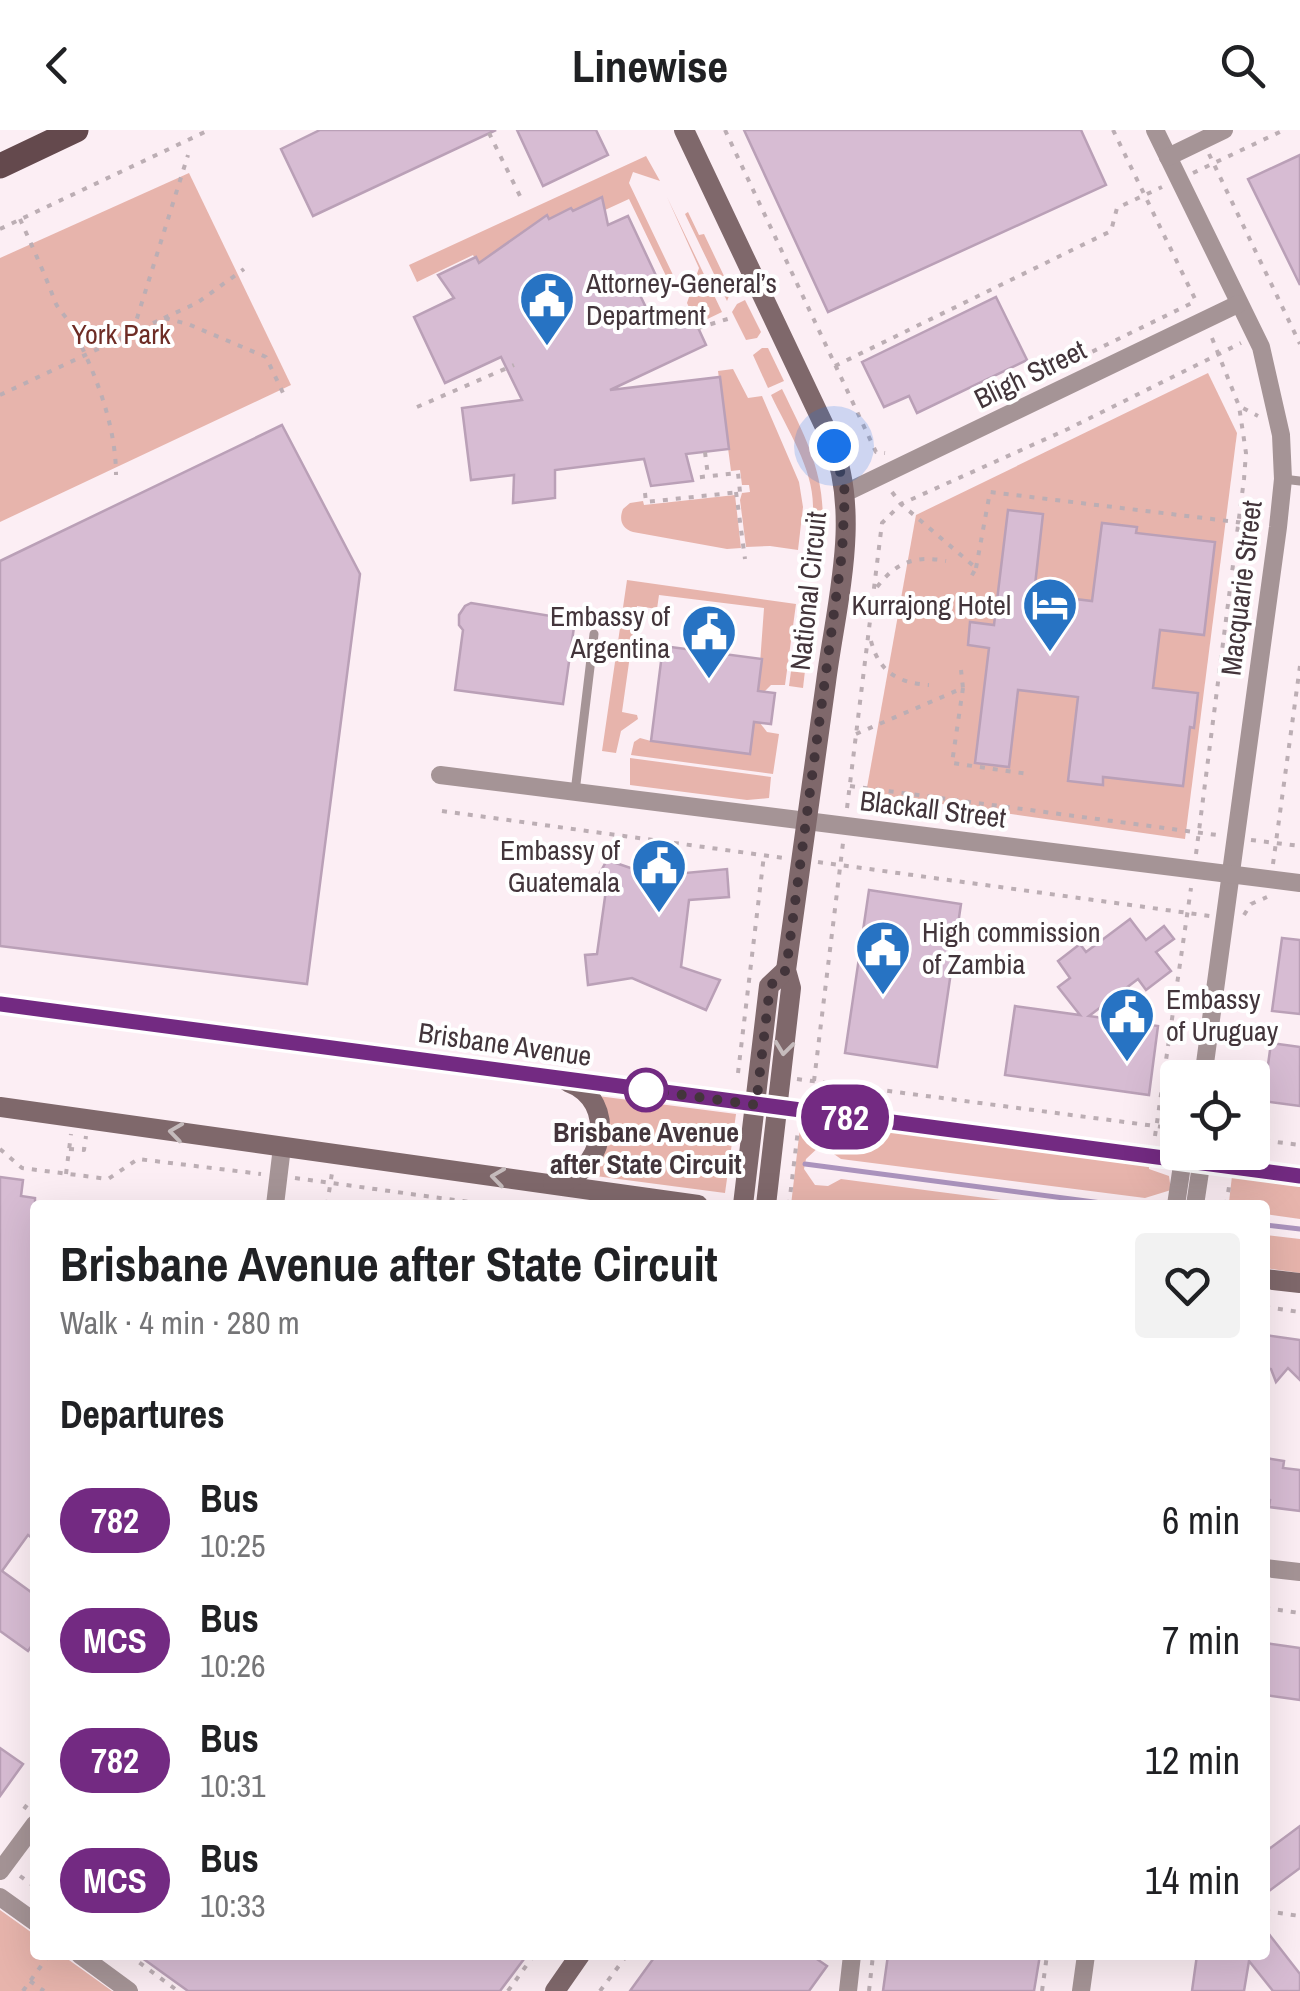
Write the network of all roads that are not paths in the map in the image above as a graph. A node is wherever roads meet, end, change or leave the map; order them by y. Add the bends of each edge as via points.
1 (76, 130) edge
2 (684, 130) edge
3 (1155, 130) edge
4 (1224, 130) edge
5 (1168, 157) junction
6 (0, 166) edge
7 (1238, 304) junction
8 (1292, 480) edge
9 (845, 492) junction
10 (594, 634) dead end
11 (440, 775) dead end
12 (575, 792) junction
13 (807, 820) junction
14 (1230, 875) junction
15 (1300, 883) edge
16 (0, 1004) edge
17 (37, 1009) junction
18 (0, 1021) edge
19 (1204, 1060) edge
20 (556, 1079) junction
21 (0, 1095) edge
22 (766, 1106) junction
23 (0, 1107) edge
24 (36, 1112) junction
25 (282, 1147) junction
26 (1160, 1153) edge
27 (1190, 1170) edge
28 (1266, 1170) edge
29 (1300, 1176) edge
30 (551, 1184) junction
31 (276, 1200) edge
32 (663, 1200) edge
33 (744, 1200) edge
34 (766, 1200) edge
35 (1186, 1200) edge
36 (1270, 1280) edge
37 (1300, 1283) edge
38 (1270, 1569) edge
39 (1300, 1572) edge
40 (30, 1831) edge
41 (0, 1871) edge
42 (0, 1897) edge
43 (30, 1918) edge
44 (87, 1960) edge
45 (577, 1960) edge
46 (851, 1960) edge
47 (1085, 1960) edge
48 (129, 1991) edge
49 (555, 1991) edge
50 (848, 1991) edge
51 (1081, 1991) edge

1 - 6 main road
2 - 9 main road, National Circuit via 831,440
3 - 5 street, Macquarie Street
4 - 5 street
5 - 7 street, Macquarie Street
7 - 8 street, Macquarie Street via 1261,347
7 - 9 street, Bligh Street
8 - 14 street, Macquarie Street via 1278,527
9 - 13 main road, National Circuit
10 - 12 lane
11 - 12 street, Blackall Street
12 - 13 street, Blackall Street
13 - 14 street, Blackall Street
13 - 22 main road, National Circuit via 786,970 791,988
14 - 15 street, Blackall Street
14 - 19 street, Macquarie Street
16 - 17 main road, Brisbane Avenue
17 - 18 main road
17 - 20 main road, Brisbane Avenue
20 - 22 main road, Brisbane Avenue
20 - 30 main road via 587,1095 600,1128 590,1162
21 - 24 main road
22 - 26 main road, Brisbane Avenue
22 - 33 main road, National Circuit
22 - 34 main road, National Circuit
23 - 24 main road
25 -> 24 main road
30 -> 25 main road
25 - 31 street
27 - 35 street
28 - 29 main road, Brisbane Avenue
30 - 32 main road
36 - 37 main road
38 - 39 street
40 - 41 street
42 - 43 street
44 - 48 street
45 - 49 main road
46 - 50 street
47 - 51 street

